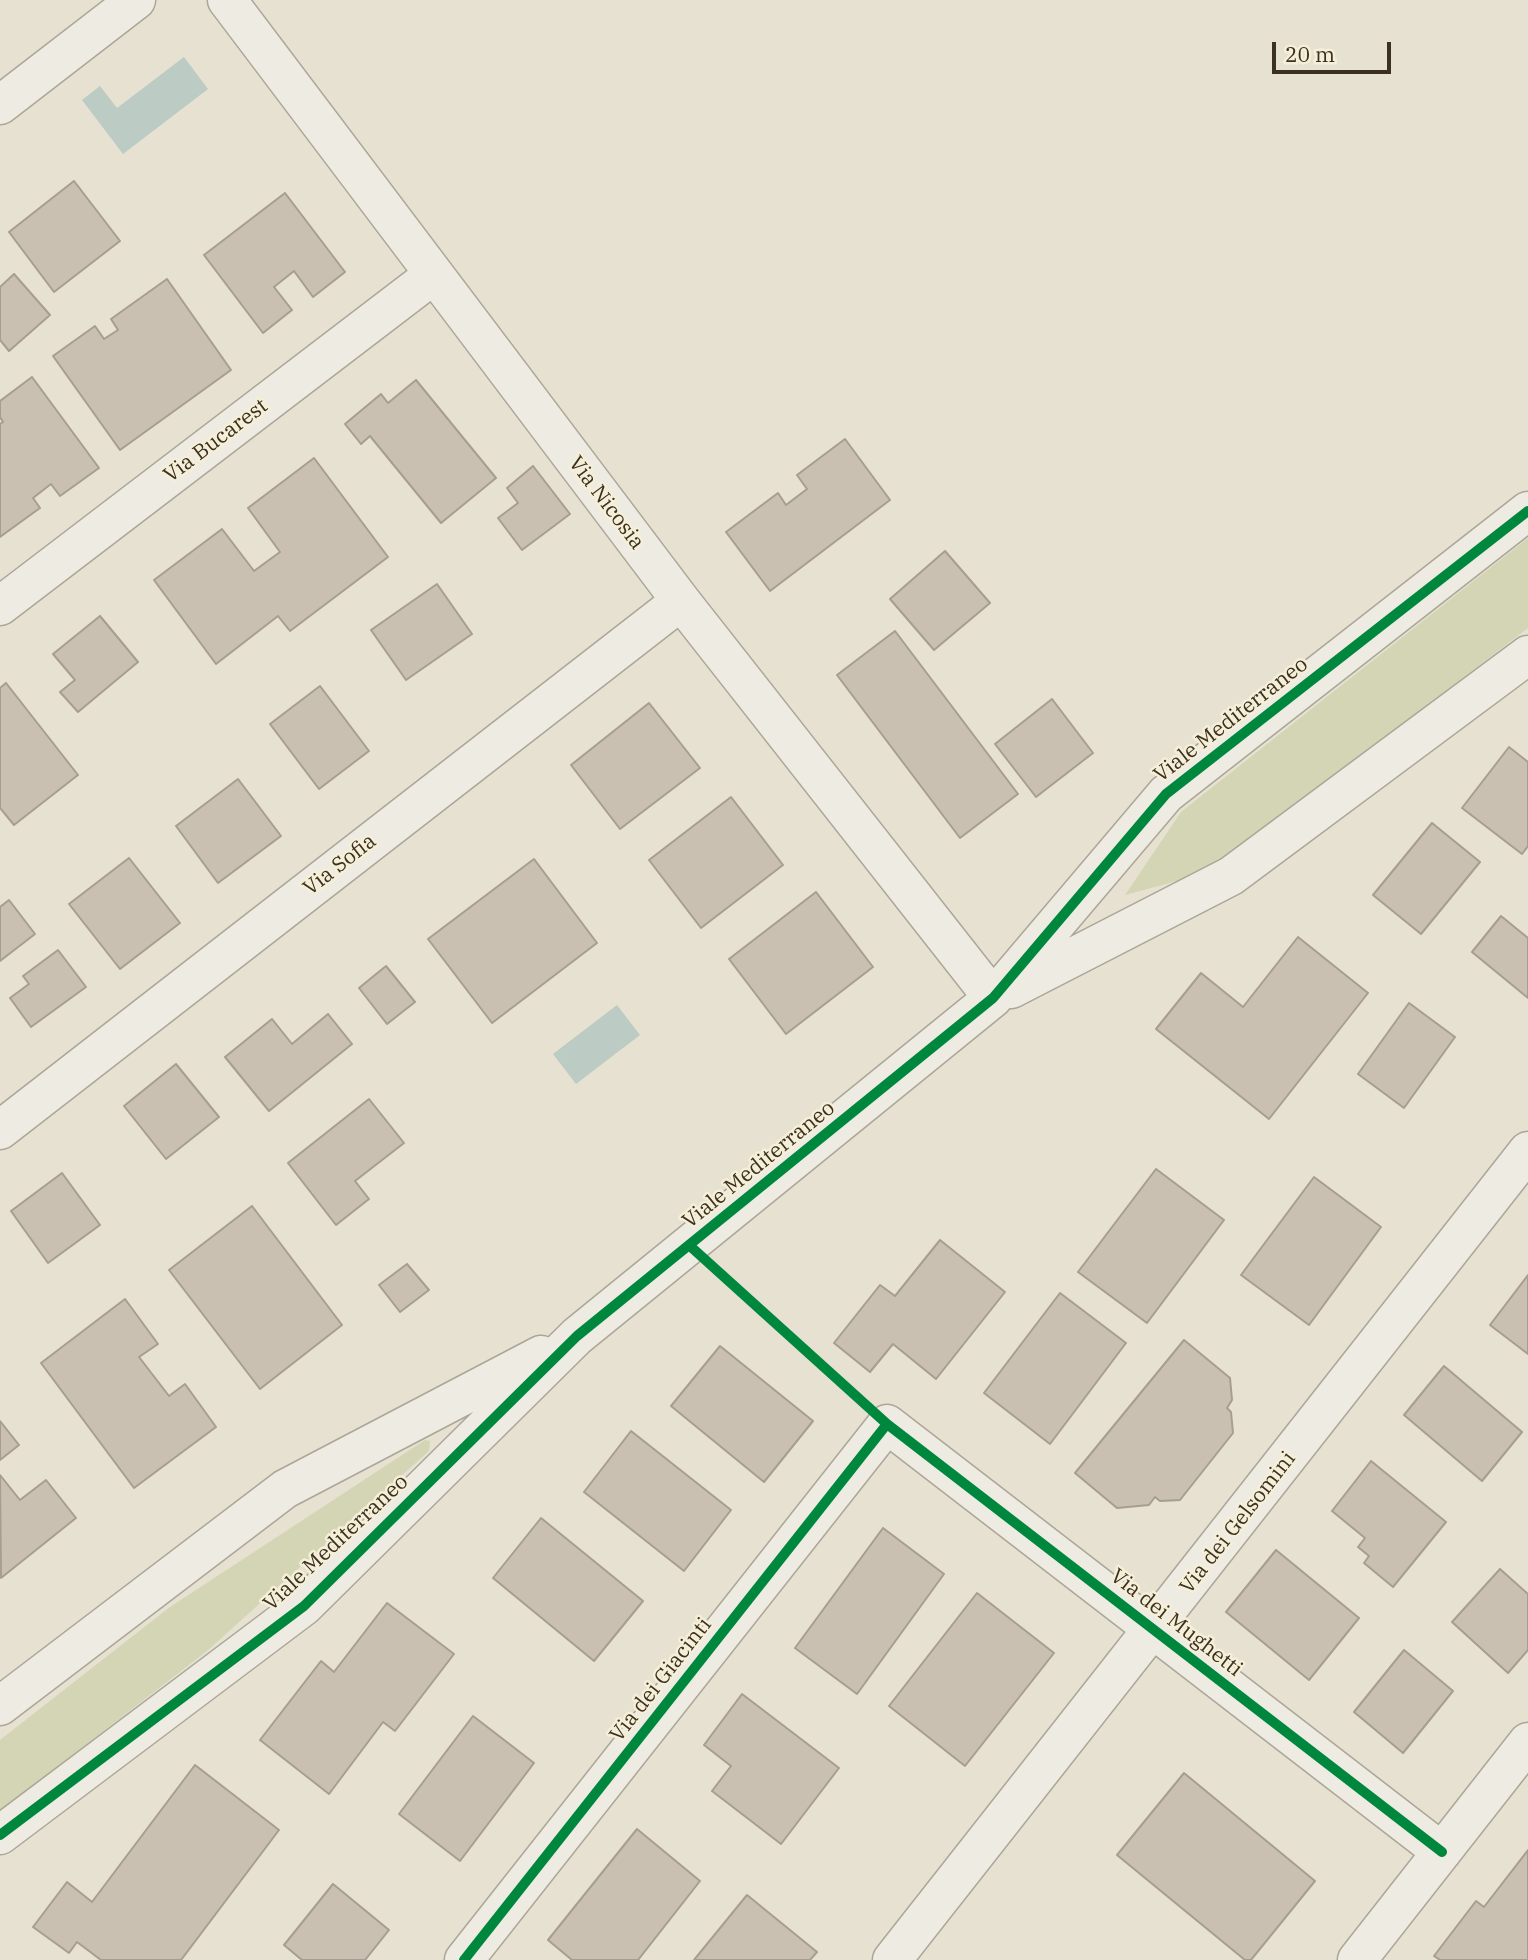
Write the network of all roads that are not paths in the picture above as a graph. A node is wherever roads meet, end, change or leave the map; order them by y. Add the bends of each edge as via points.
1 (136, 0) edge
2 (227, 0) edge
3 (0, 105) edge
4 (432, 276) junction
5 (1528, 511) edge
6 (681, 601) junction
7 (0, 606) edge
8 (1528, 655) edge
9 (993, 998) junction
10 (0, 1130) edge
11 (1528, 1151) edge
12 (577, 1336) junction
13 (887, 1424) joint
14 (1154, 1630) junction
15 (0, 1706) edge
16 (1528, 1742) edge
17 (0, 1835) edge
18 (1442, 1852) junction
19 (464, 1960) edge
20 (892, 1960) edge
21 (1357, 1960) edge

1 - 3 street
2 - 4 street, Via Nicosia
4 - 6 street, Via Nicosia
4 - 7 street, Via Bucarest
5 - 9 street, Viale Mediterraneo via 1166,794
6 - 9 street, Via Nicosia
6 - 10 street, Via Sofia
8 - 9 street, Viale Mediterraneo via 1231,876
9 - 12 street, Viale Mediterraneo
11 - 14 street, Via dei Gelsomini
12 - 15 street, Viale Mediterraneo via 285,1489
12 - 17 street, Viale Mediterraneo via 304,1606
13 - 14 street, Via dei Mughetti
13 - 19 street, Via dei Giacinti
14 - 18 street, Via dei Mughetti
14 - 20 street, Via dei Gelsomini
16 - 18 street
18 - 21 street

